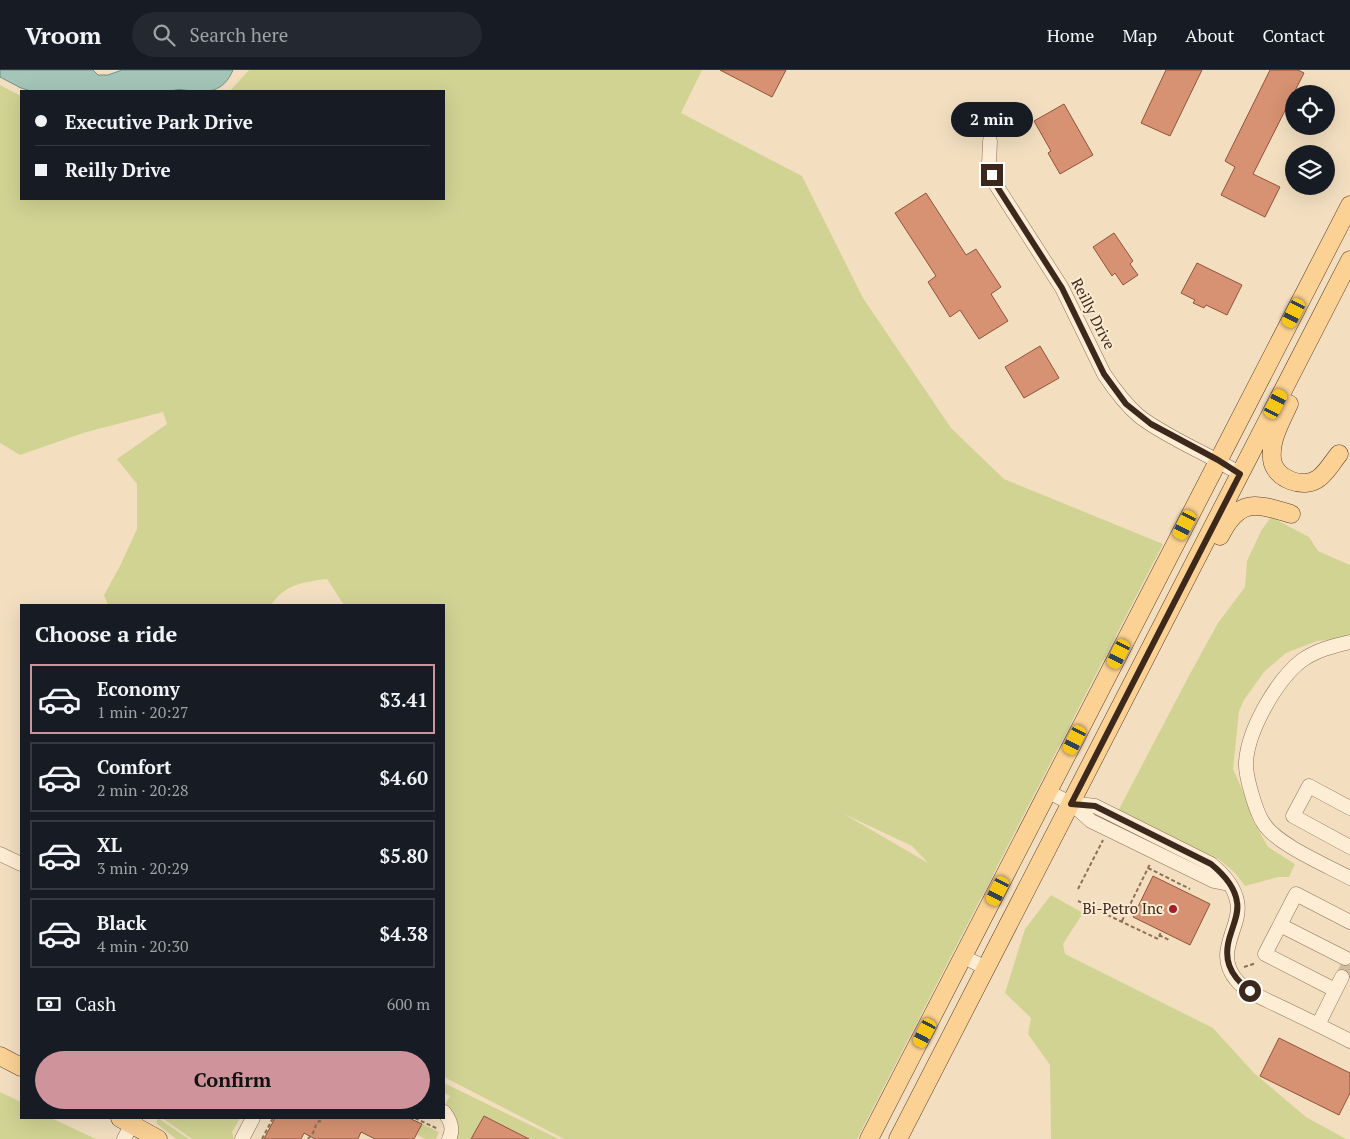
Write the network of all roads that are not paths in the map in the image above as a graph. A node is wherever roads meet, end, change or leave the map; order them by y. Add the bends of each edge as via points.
1 (990, 141) dead end
2 (1350, 205) edge
3 (1350, 260) edge
4 (1321, 316) junction
5 (1339, 454) dead end
6 (1218, 460) junction
7 (1240, 474) junction
8 (1291, 514) dead end
9 (1350, 642) edge
10 (1131, 686) junction
11 (1048, 792) junction
12 (1071, 804) junction
13 (1350, 808) edge
14 (1350, 847) edge
15 (0, 854) edge
16 (20, 864) edge
17 (1350, 878) edge
18 (1350, 922) edge
19 (1280, 925) junction
20 (964, 957) junction
21 (1344, 958) dead end
22 (986, 968) junction
23 (1342, 977) tunnel mouth
24 (1335, 990) junction
25 (1318, 1025) junction
26 (1350, 1041) edge
27 (0, 1056) edge
28 (20, 1066) edge
29 (445, 1114) edge
30 (252, 1119) edge
31 (128, 1124) edge
32 (445, 1135) edge
33 (158, 1139) edge
34 (242, 1139) edge
35 (869, 1139) edge
36 (898, 1139) edge

1 - 6 street, Reilly Drive via 989,166 996,185 1062,288 1112,386 1126,404 1151,424
2 - 6 main road
3 - 4 main road
4 - 5 main road via 1308,365 1277,429 1272,460 1284,477 1298,483 1319,478
4 - 7 main road
6 - 7 street, Reilly Drive
6 - 11 main road
7 - 10 main road
8 - 10 main road via 1256,505 1234,514 1156,656
9 - 17 street via 1322,649 1301,661 1279,684 1254,726 1245,763 1251,793 1264,824 1282,841
10 - 12 main road
11 - 12 street
11 - 20 main road
12 - 22 main road
12 - 25 street via 1095,806 1211,864 1222,873 1237,902 1227,955 1238,982 1264,999
13 - 14 street via 1309,786 1293,816
15 - 16 street
18 - 19 street via 1296,894
19 - 21 street
19 - 24 street via 1265,954
20 - 22 street
20 - 35 main road
22 - 36 main road
23 - 24 street
24 - 25 street
25 - 26 street
27 - 28 main road
29 - 32 street via 452,1128
30 - 34 street
31 - 33 main road

